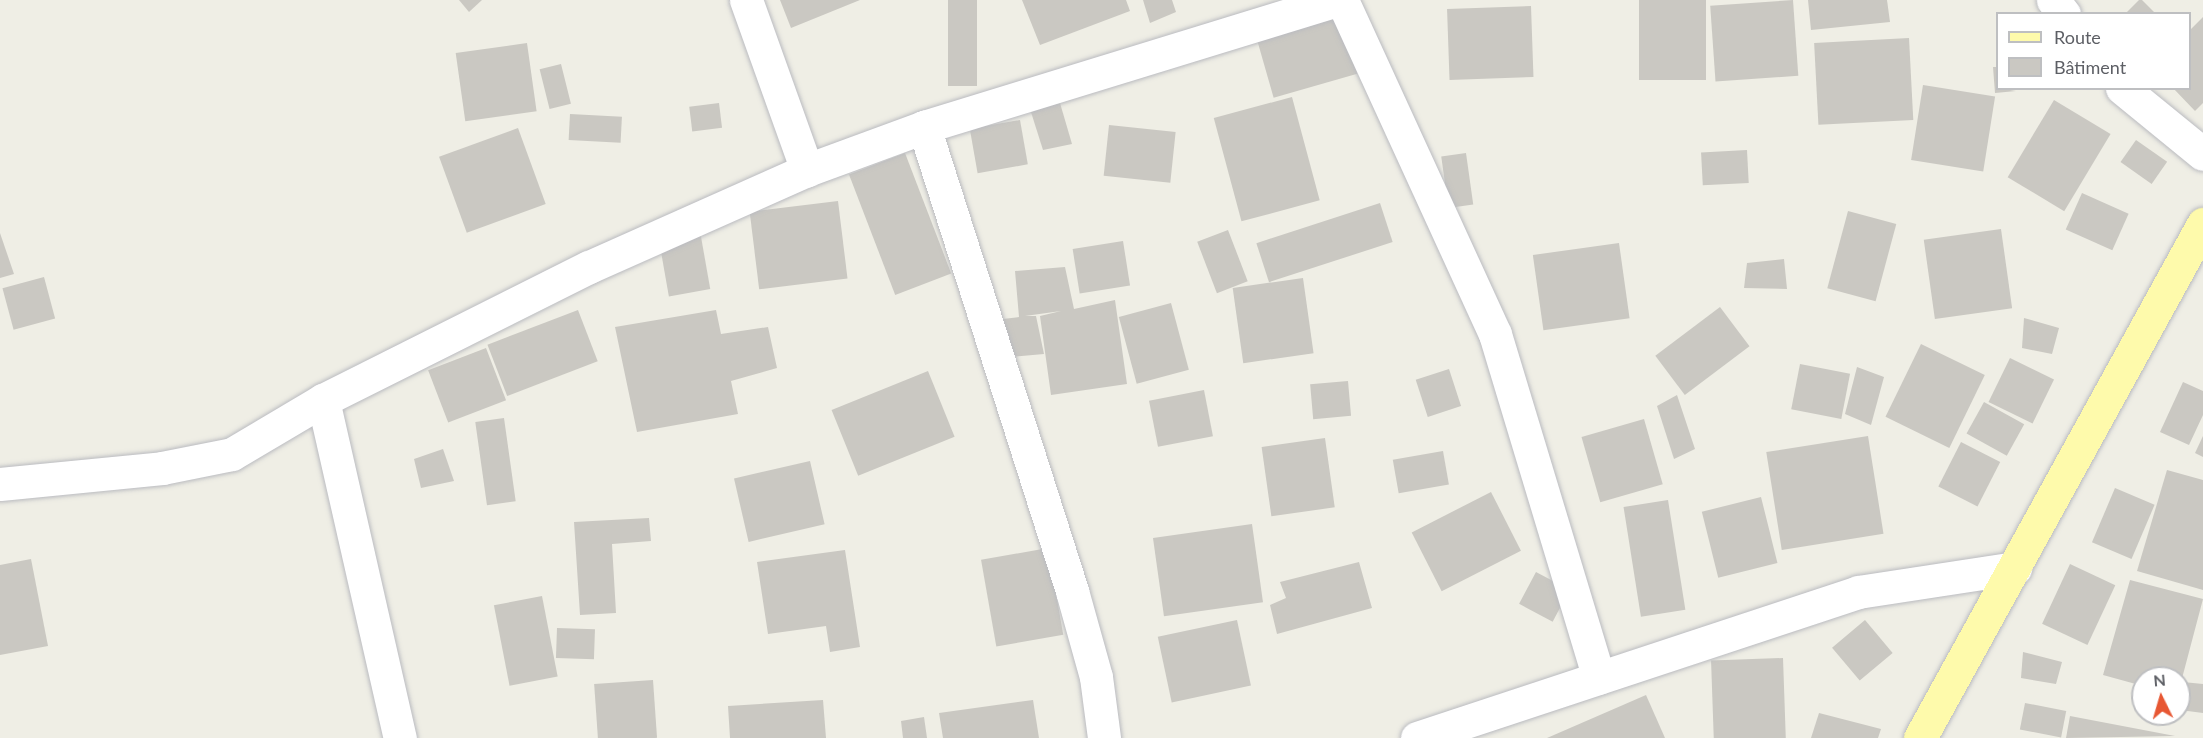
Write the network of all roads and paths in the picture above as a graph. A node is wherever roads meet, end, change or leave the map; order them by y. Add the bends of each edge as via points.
1 (746, 0) edge
2 (1337, 0) edge
3 (1342, 0) edge
4 (2124, 90) edge
5 (924, 127) junction
6 (2203, 154) edge
7 (807, 170) junction
8 (2203, 224) edge
9 (322, 400) junction
10 (0, 484) edge
11 (2015, 568) junction
12 (1599, 678) junction
13 (400, 738) edge
14 (1104, 738) edge
15 (1417, 738) edge
16 (1920, 738) edge

1 - 7 street
2 - 5 street
3 - 12 street via 1495,334
4 - 6 street
5 - 7 street
5 - 14 street via 1072,591 1096,677
7 - 9 street via 589,267
8 - 11 main road
9 - 10 street via 232,454 162,468
9 - 13 street
11 - 12 street via 1858,592
11 - 16 main road
12 - 15 street

